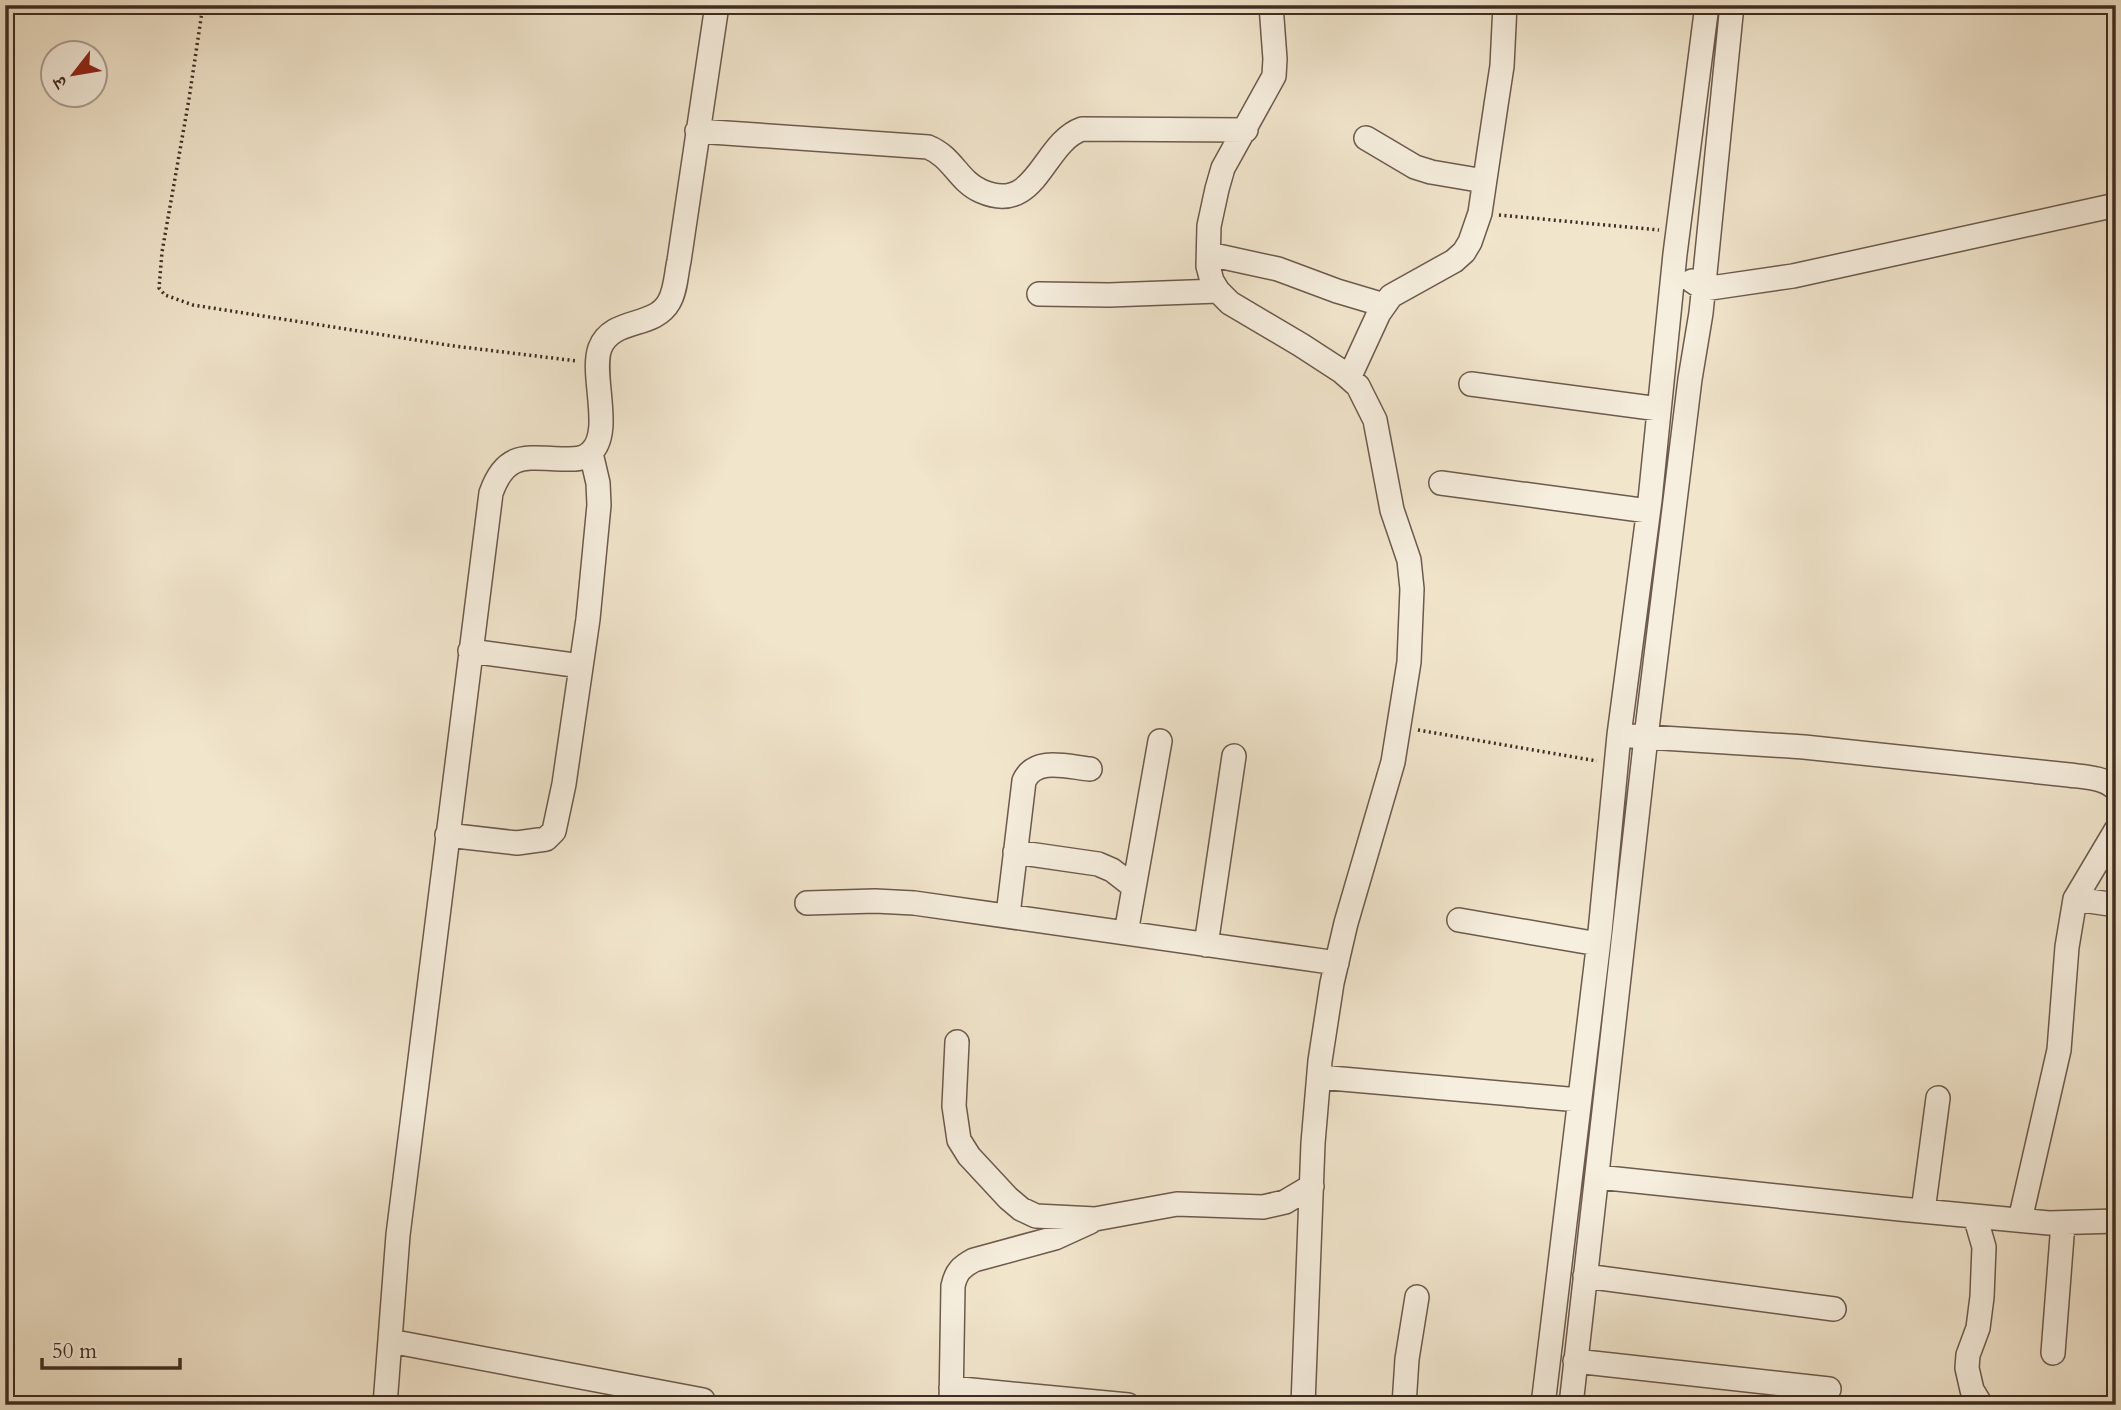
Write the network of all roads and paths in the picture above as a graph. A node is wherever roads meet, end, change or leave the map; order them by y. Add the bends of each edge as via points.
1 (202, 5) edge
2 (717, 5) edge
3 (1270, 5) edge
4 (1505, 5) edge
5 (1707, 5) edge
6 (1732, 5) edge
7 (1246, 130) junction
8 (697, 131) junction
9 (1366, 138) dead end
10 (1484, 181) junction
11 (2116, 205) edge
12 (1480, 213) junction
13 (1678, 232) junction
14 (1209, 254) junction
15 (1693, 288) junction
16 (1218, 292) junction
17 (1039, 294) dead end
18 (1384, 305) junction
19 (597, 364) junction
20 (1349, 378) junction
21 (1471, 384) dead end
22 (1659, 409) junction
23 (591, 453) junction
24 (1441, 483) dead end
25 (1648, 511) junction
26 (470, 651) junction
27 (581, 666) junction
28 (1399, 727) junction
29 (1633, 736) junction
30 (1160, 741) dead end
31 (1234, 756) dead end
32 (1616, 764) junction
33 (1090, 769) dead end
34 (2116, 789) edge
35 (2116, 830) edge
36 (447, 835) junction
37 (1015, 852) junction
38 (1134, 887) junction
39 (2075, 899) junction
40 (807, 903) dead end
41 (2116, 905) edge
42 (1007, 915) junction
43 (1459, 920) dead end
44 (1126, 933) junction
45 (1598, 944) junction
46 (1206, 945) junction
47 (1336, 963) junction
48 (957, 1042) dead end
49 (1319, 1077) junction
50 (1938, 1098) dead end
51 (1579, 1100) junction
52 (1598, 1177) junction
53 (1312, 1186) junction
54 (1923, 1211) junction
55 (1975, 1216) junction
56 (1095, 1219) junction
57 (2020, 1220) junction
58 (2116, 1221) edge
59 (2063, 1223) junction
60 (1585, 1276) junction
61 (1417, 1297) dead end
62 (1835, 1309) dead end
63 (390, 1342) junction
64 (2053, 1353) dead end
65 (1575, 1361) junction
66 (1829, 1389) dead end
67 (951, 1396) edge
68 (702, 1400) dead end
69 (385, 1405) edge
70 (1128, 1405) edge
71 (1303, 1405) edge
72 (1404, 1405) edge
73 (1543, 1405) edge
74 (1571, 1405) edge
75 (1981, 1405) edge

1 - 19 path via 162,252 159,288 165,296 310,325
2 - 8 street
3 - 7 street via 1274,76
4 - 10 street via 1502,65
5 - 13 street
6 - 15 street
7 - 8 street via 1082,129 1060,143 1025,190 998,195 968,183 940,152 928,148
7 - 14 street via 1217,189
8 - 19 street via 668,304 661,312 613,331 604,339
9 - 10 street via 1431,173
10 - 12 street
11 - 15 street via 1807,273 1743,285
12 - 13 path
12 - 18 street via 1464,252 1402,288
13 - 15 street
14 - 16 street via 1212,282
14 - 18 street via 1278,269
15 - 22 street
15 - 29 street via 1690,379
16 - 17 street
16 - 20 street
18 - 20 street
19 - 23 street via 600,432
20 - 28 street via 1375,420 1392,510 1409,560 1413,620
21 - 22 street
22 - 25 street
23 - 26 street via 580,459 515,460 496,476
23 - 27 street via 599,505
24 - 25 street
25 - 29 street
26 - 27 street
26 - 36 street
27 - 36 street via 554,831 546,839 517,843
28 - 32 path
28 - 47 street
29 - 32 street
29 - 34 street via 1804,747 2069,775 2097,779
29 - 52 street
30 - 38 street
31 - 46 street
32 - 45 street
33 - 37 street via 1051,765 1028,771
35 - 39 street
36 - 63 street via 398,1234
37 - 38 street via 1098,864
37 - 42 street
38 - 44 street
39 - 41 street
39 - 57 street via 2059,1050
40 - 42 street via 914,903
42 - 44 street
43 - 45 street
44 - 46 street
45 - 51 street
46 - 47 street
47 - 49 street
48 - 56 street via 955,1124 969,1156 1009,1198 1036,1216
49 - 51 street
49 - 53 street
50 - 54 street
51 - 73 street
52 - 54 street
52 - 60 street
53 - 56 street via 1285,1202 1263,1207 1177,1204
53 - 71 street
54 - 55 street
55 - 57 street
55 - 75 street via 1984,1247 1982,1297 1967,1368
56 - 67 street via 1055,1238 962,1266 953,1286
57 - 59 street
58 - 59 street
59 - 64 street
60 - 62 street
60 - 65 street
61 - 72 street
63 - 68 street
63 - 69 street
65 - 66 street
65 - 74 street
67 - 70 street

